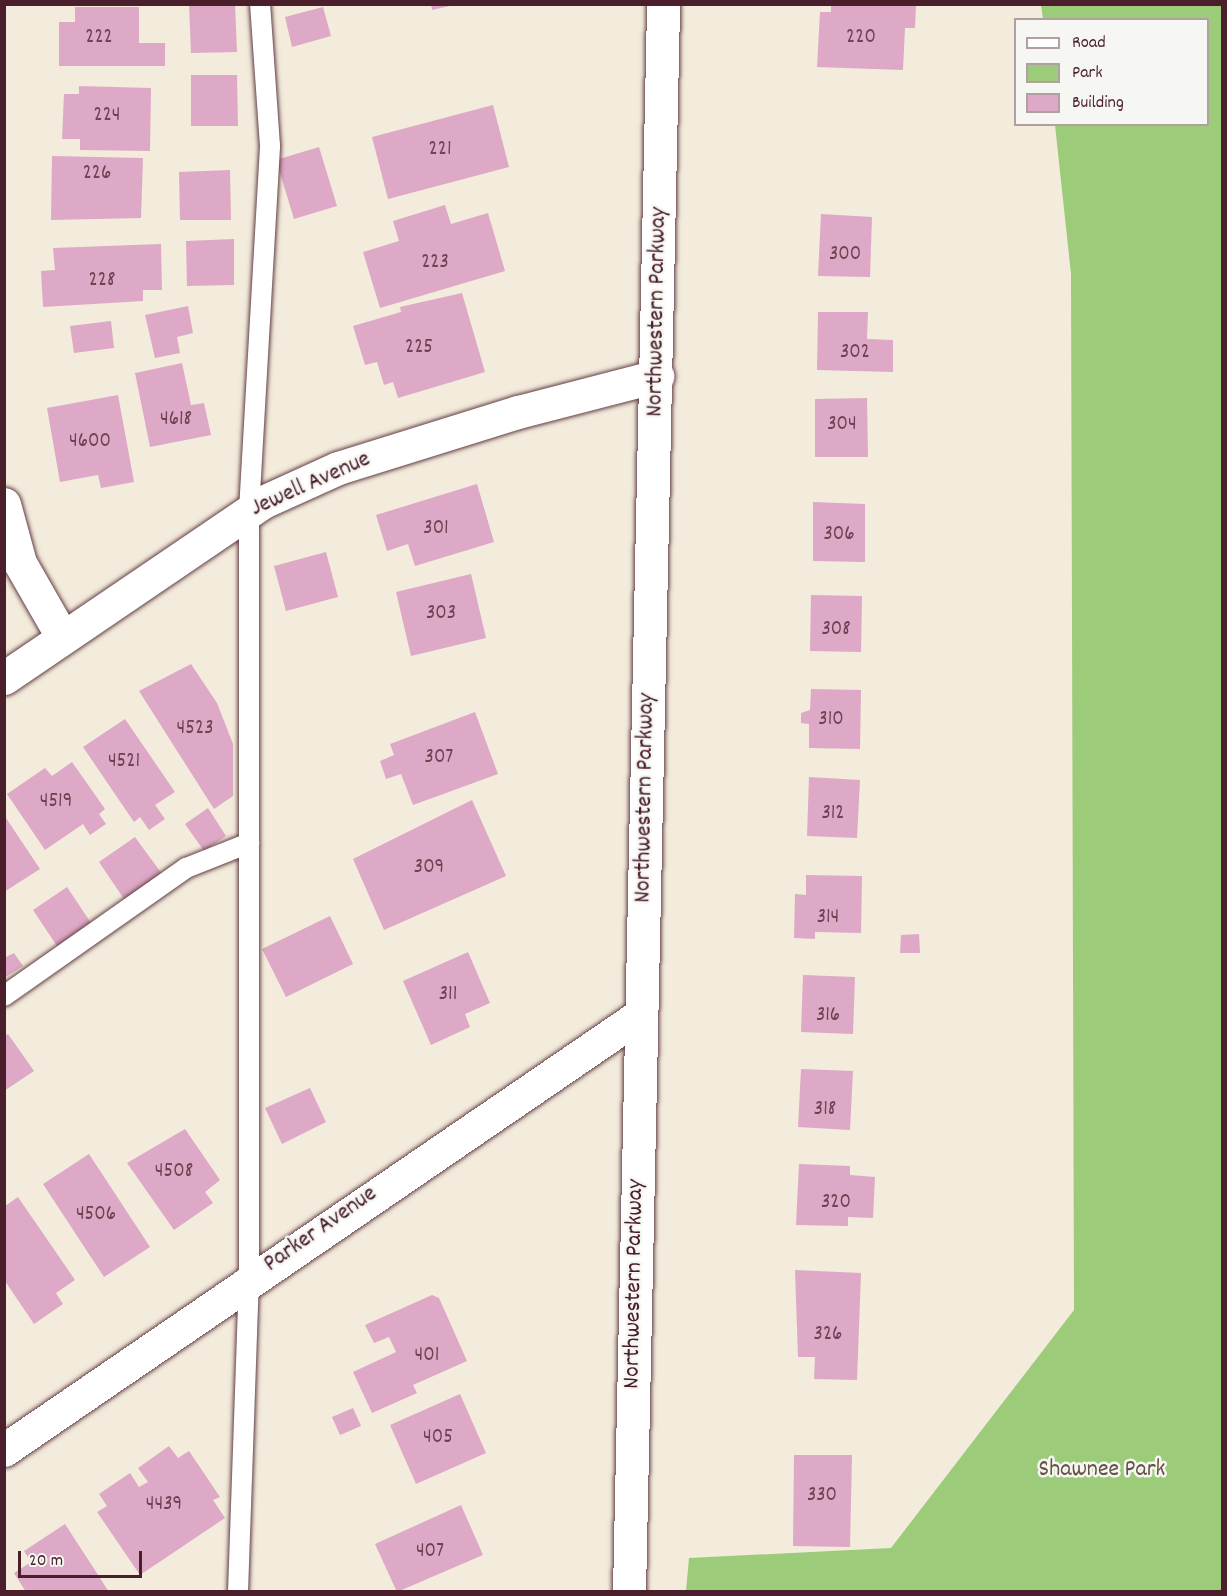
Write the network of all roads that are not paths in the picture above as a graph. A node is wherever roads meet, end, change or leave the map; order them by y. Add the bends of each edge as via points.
1 (260, 4) edge
2 (663, 4) edge
3 (657, 376) junction
4 (4, 504) edge
5 (249, 511) junction
6 (63, 638) junction
7 (4, 678) edge
8 (249, 843) junction
9 (4, 996) edge
10 (640, 1016) junction
11 (249, 1280) junction
12 (4, 1450) edge
13 (238, 1592) edge
14 (629, 1592) edge

1 - 5 lane via 270,146
2 - 3 street, Northwestern Parkway
3 - 5 street, Jewell Avenue via 518,412 338,468
3 - 10 street, Northwestern Parkway
4 - 6 street via 20,563
5 - 6 street, Jewell Avenue
5 - 8 lane
6 - 7 street, Jewell Avenue
8 - 9 lane via 186,868
8 - 11 lane
10 - 11 street, Parker Avenue
10 - 14 street, Northwestern Parkway
11 - 12 street, Parker Avenue
11 - 13 lane

